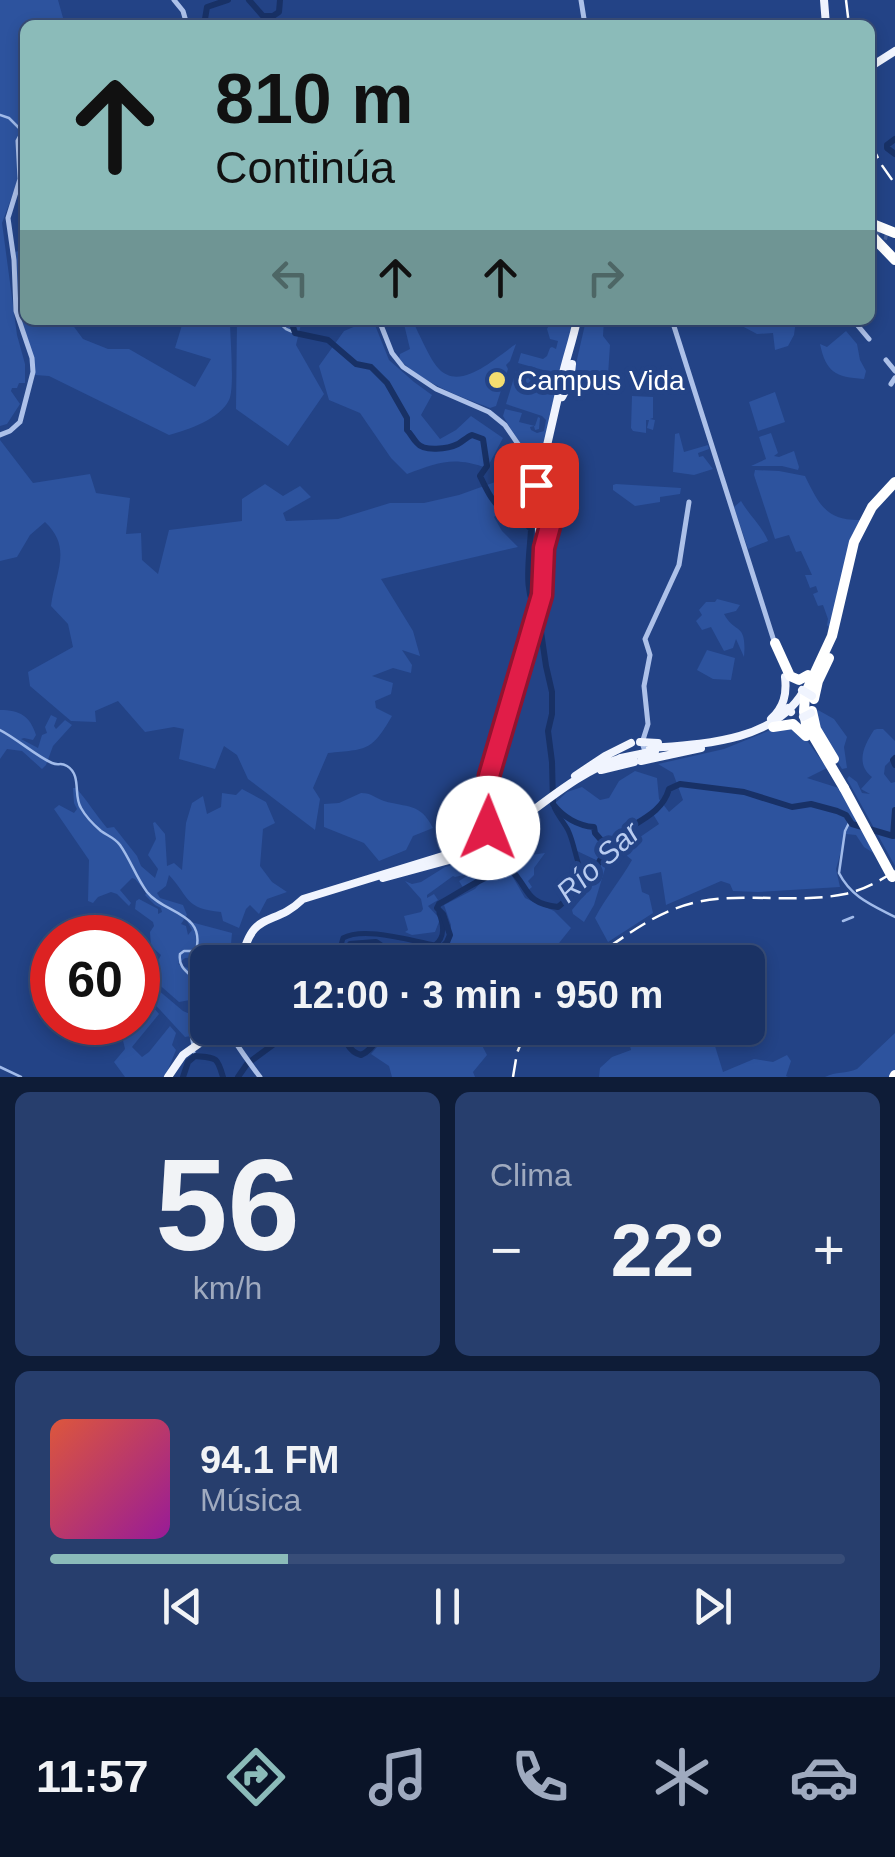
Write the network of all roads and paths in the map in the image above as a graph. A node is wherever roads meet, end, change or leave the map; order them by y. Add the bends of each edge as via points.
1 (20, 137) edge
2 (20, 172) edge
3 (20, 172) edge
4 (875, 235) edge
5 (894, 254) edge
6 (20, 323) edge
7 (21, 325) edge
8 (382, 325) edge
9 (579, 325) edge
10 (674, 325) edge
11 (856, 325) edge
12 (869, 339) dead end
13 (886, 360) dead end
14 (894, 378) edge
15 (565, 381) junction
16 (0, 435) edge
17 (537, 480) junction
18 (895, 485) edge
19 (689, 502) dead end
20 (543, 527) junction
21 (842, 613) junction
22 (775, 643) junction
23 (784, 673) junction
24 (802, 701) junction
25 (767, 726) junction
26 (807, 737) junction
27 (643, 743) junction
28 (699, 746) junction
29 (638, 762) junction
30 (570, 782) junction
31 (844, 785) junction
32 (536, 807) junction
33 (481, 841) junction
34 (894, 877) edge
35 (305, 903) junction
36 (270, 920) junction
37 (248, 936) junction
38 (246, 945) edge
39 (249, 945) edge
40 (196, 1045) edge
41 (237, 1045) edge
42 (169, 1077) edge
43 (260, 1077) edge

1 - 2 street
3 - 6 street via 8,214
4 - 5 highway
7 - 16 street via 33,372 20,422
8 - 17 street via 405,369 500,420
9 - 15 main road
10 - 22 street
11 - 12 street
13 - 14 street
15 - 17 main road
15 - 17 main road
17 - 20 main road
17 - 20 main road
18 - 21 highway via 859,542
19 - 27 street via 677,569 644,638 650,655
20 - 33 main road via 543,590 490,772
21 - 24 highway
21 - 24 highway via 840,635
22 - 23 street
22 - 24 highway via 790,676 800,680
23 - 24 street
23 - 25 main road via 783,703
24 - 25 main road
24 - 25 main road
24 - 25 main road
24 - 26 highway
24 - 31 highway
24 - 31 highway via 811,735
25 - 26 highway via 793,724
25 - 28 main road
26 - 31 highway
27 - 28 main road
27 - 28 main road
27 - 29 street via 646,752
27 - 29 street via 627,748 626,755
27 - 30 main road, bridge
27 - 30 main road via 604,756
28 - 29 main road
29 - 30 main road
30 - 32 main road
31 - 34 highway, bridge
32 - 33 main road
32 - 33 main road
32 - 33 main road
33 - 35 main road
35 - 36 main road
35 - 37 main road
36 - 37 main road
36 - 39 main road
37 - 38 main road
40 - 42 main road
41 - 43 street

